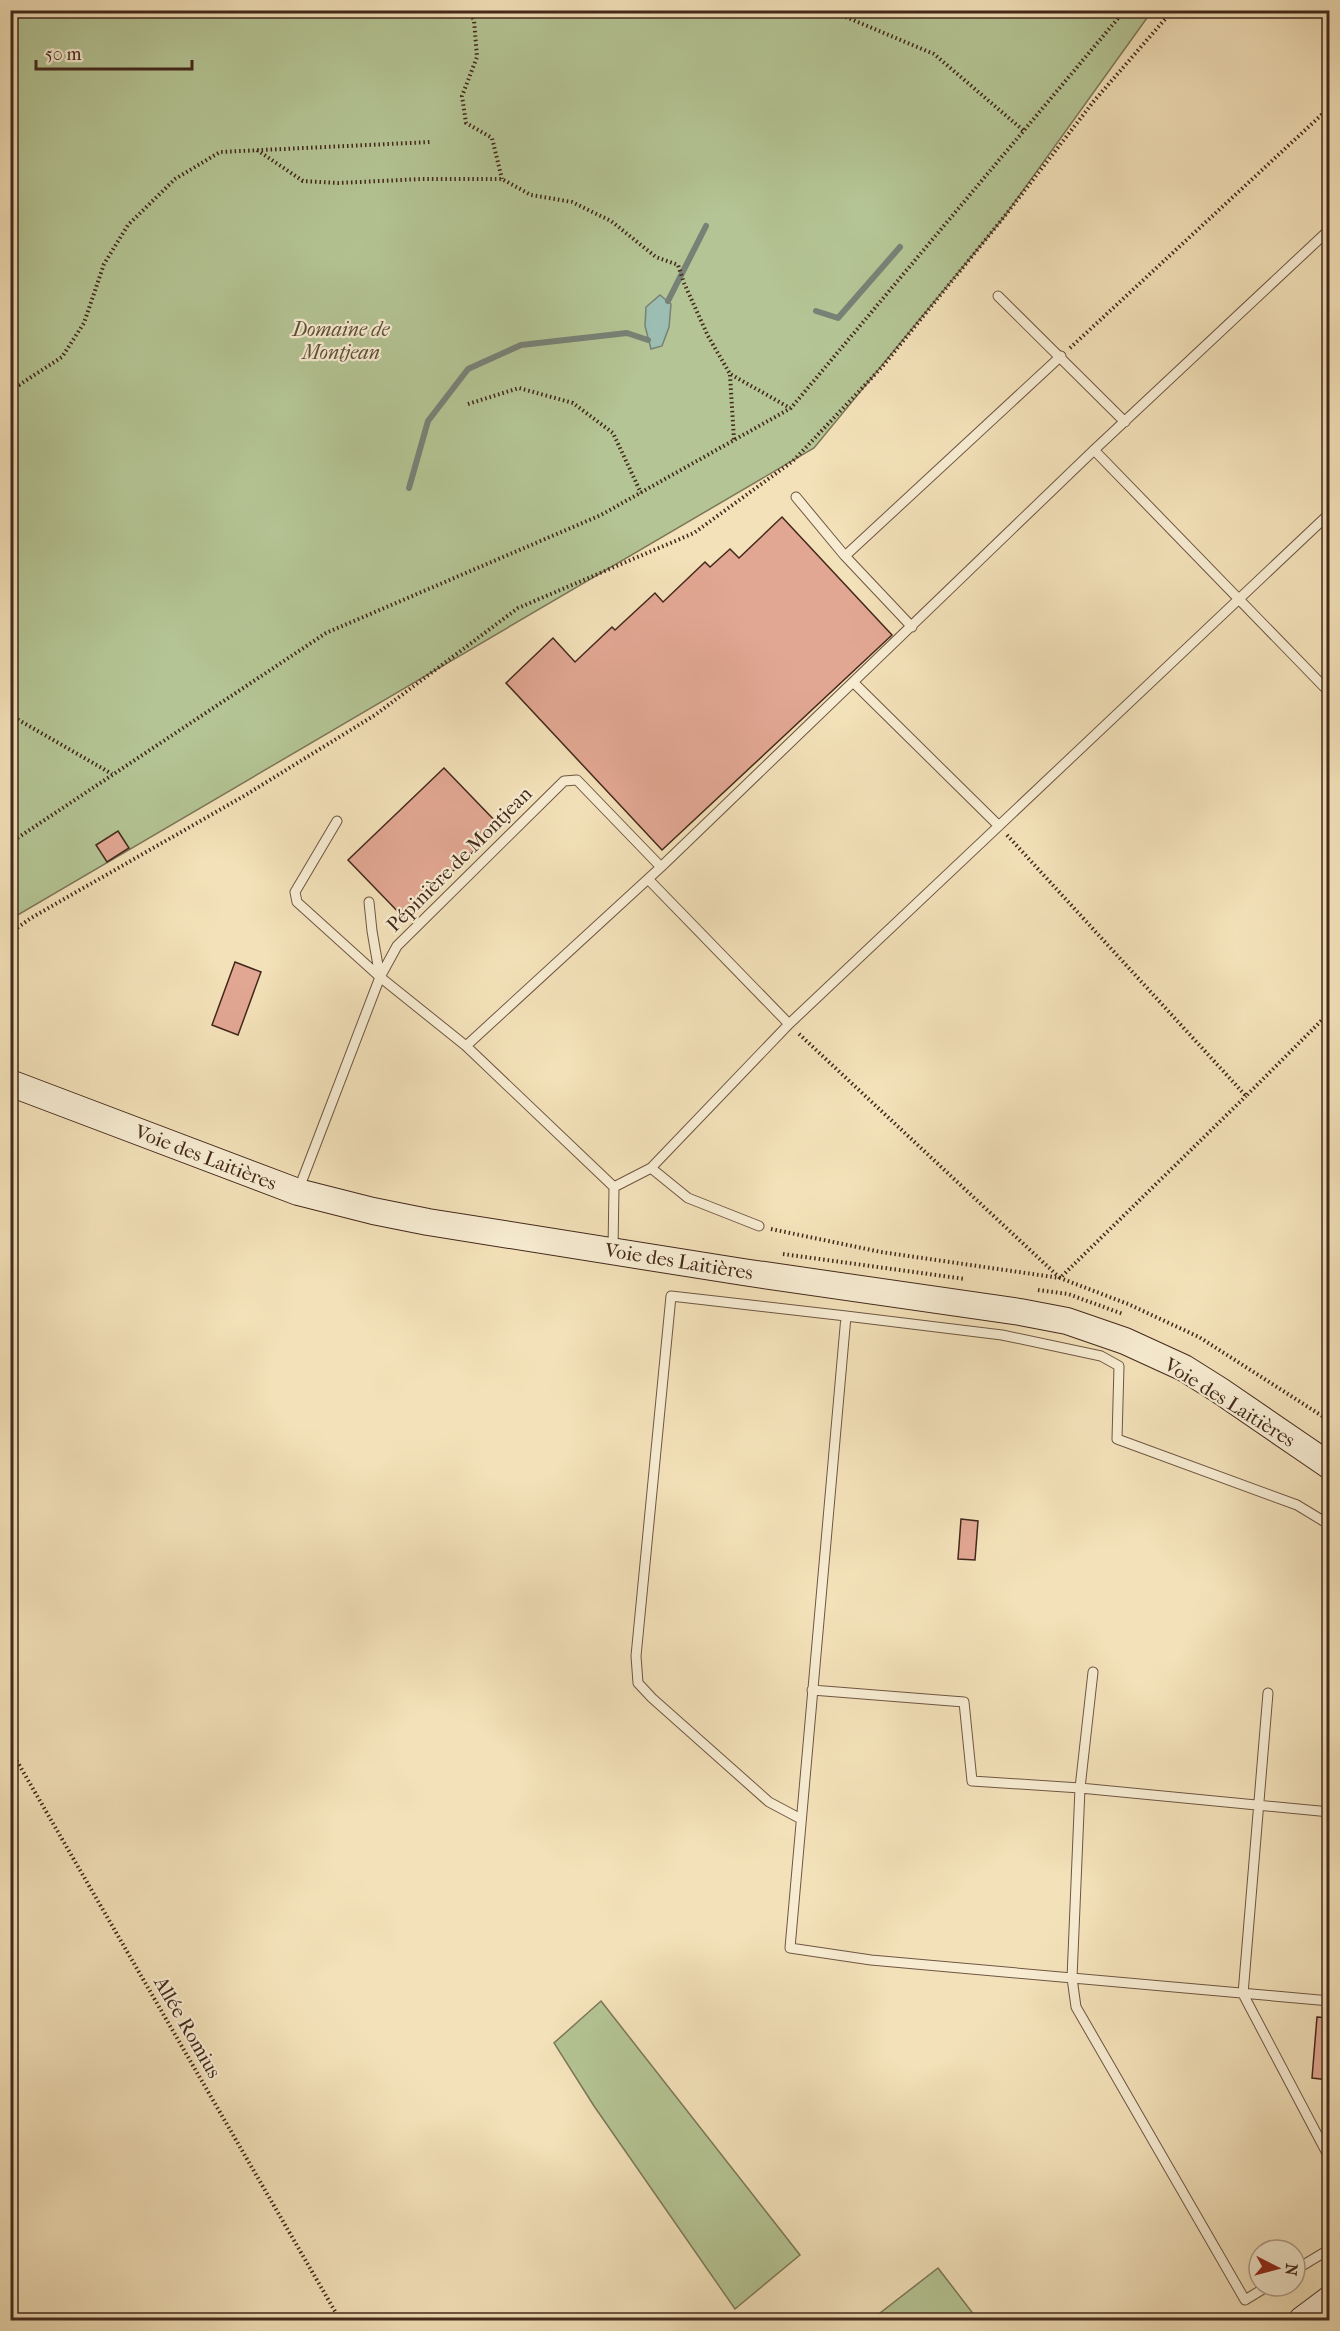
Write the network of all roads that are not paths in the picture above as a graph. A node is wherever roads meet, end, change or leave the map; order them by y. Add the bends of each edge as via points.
1 (1329, 229) edge
2 (998, 296) dead end
3 (1061, 356) junction
4 (1125, 422) junction
5 (1095, 450) junction
6 (796, 497) dead end
7 (1329, 513) edge
8 (845, 556) junction
9 (1240, 599) junction
10 (912, 627) junction
11 (854, 683) junction
12 (1329, 693) edge
13 (337, 821) dead end
14 (999, 826) junction
15 (661, 867) junction
16 (648, 879) junction
17 (369, 902) dead end
18 (380, 976) junction
19 (789, 1024) junction
20 (466, 1046) junction
21 (10, 1083) edge
22 (651, 1168) junction
23 (614, 1187) junction
24 (298, 1192) junction
25 (759, 1226) dead end
26 (613, 1251) junction
27 (846, 1316) junction
28 (1329, 1466) edge
29 (1329, 1524) edge
30 (1093, 1672) dead end
31 (812, 1690) junction
32 (1268, 1693) dead end
33 (1080, 1788) junction
34 (1257, 1805) junction
35 (1329, 1812) edge
36 (801, 1819) junction
37 (1072, 1978) junction
38 (1243, 1994) junction
39 (1329, 2001) edge
40 (1329, 2159) edge
41 (1329, 2249) edge
42 (1307, 2263) edge
43 (1248, 2298) edge
44 (1329, 2299) edge
45 (1302, 2320) edge

1 - 4 lane
2 - 3 lane
3 - 4 lane
3 - 8 lane
4 - 5 lane
5 - 9 lane
5 - 10 lane
6 - 8 lane
7 - 9 lane
8 - 10 lane
9 - 12 lane
9 - 14 lane
10 - 11 lane
11 - 14 lane
11 - 15 lane
13 - 18 lane via 295,892 297,902
14 - 19 lane
15 - 16 lane
15 - 18 lane, Pépinière de Montjean via 577,780 564,781 397,946
16 - 19 lane
16 - 20 lane
17 - 18 lane
18 - 20 lane
18 - 24 lane, Pépinière de Montjean
19 - 22 lane
20 - 23 lane
21 - 24 street, Voie des Laitières
22 - 23 lane
22 - 25 lane via 688,1198
23 - 26 lane
24 - 26 street, Voie des Laitières via 428,1222
26 - 28 street, Voie des Laitières via 1067,1321 1125,1341 1184,1368
27 - 29 lane via 1002,1335 1101,1356 1119,1366 1117,1439 1297,1505
27 - 31 lane
27 - 36 lane via 671,1296 636,1656 638,1683 652,1698 769,1802
30 - 33 lane
31 - 33 lane via 964,1702 972,1781
31 - 36 lane
32 - 34 lane
33 - 34 lane
33 - 37 lane
34 - 35 lane
34 - 38 lane
36 - 37 lane via 790,1948 871,1960
37 - 38 lane
37 - 43 lane via 1076,2007 1245,2300
38 - 39 lane
38 - 40 lane
41 - 42 lane
44 - 45 street

